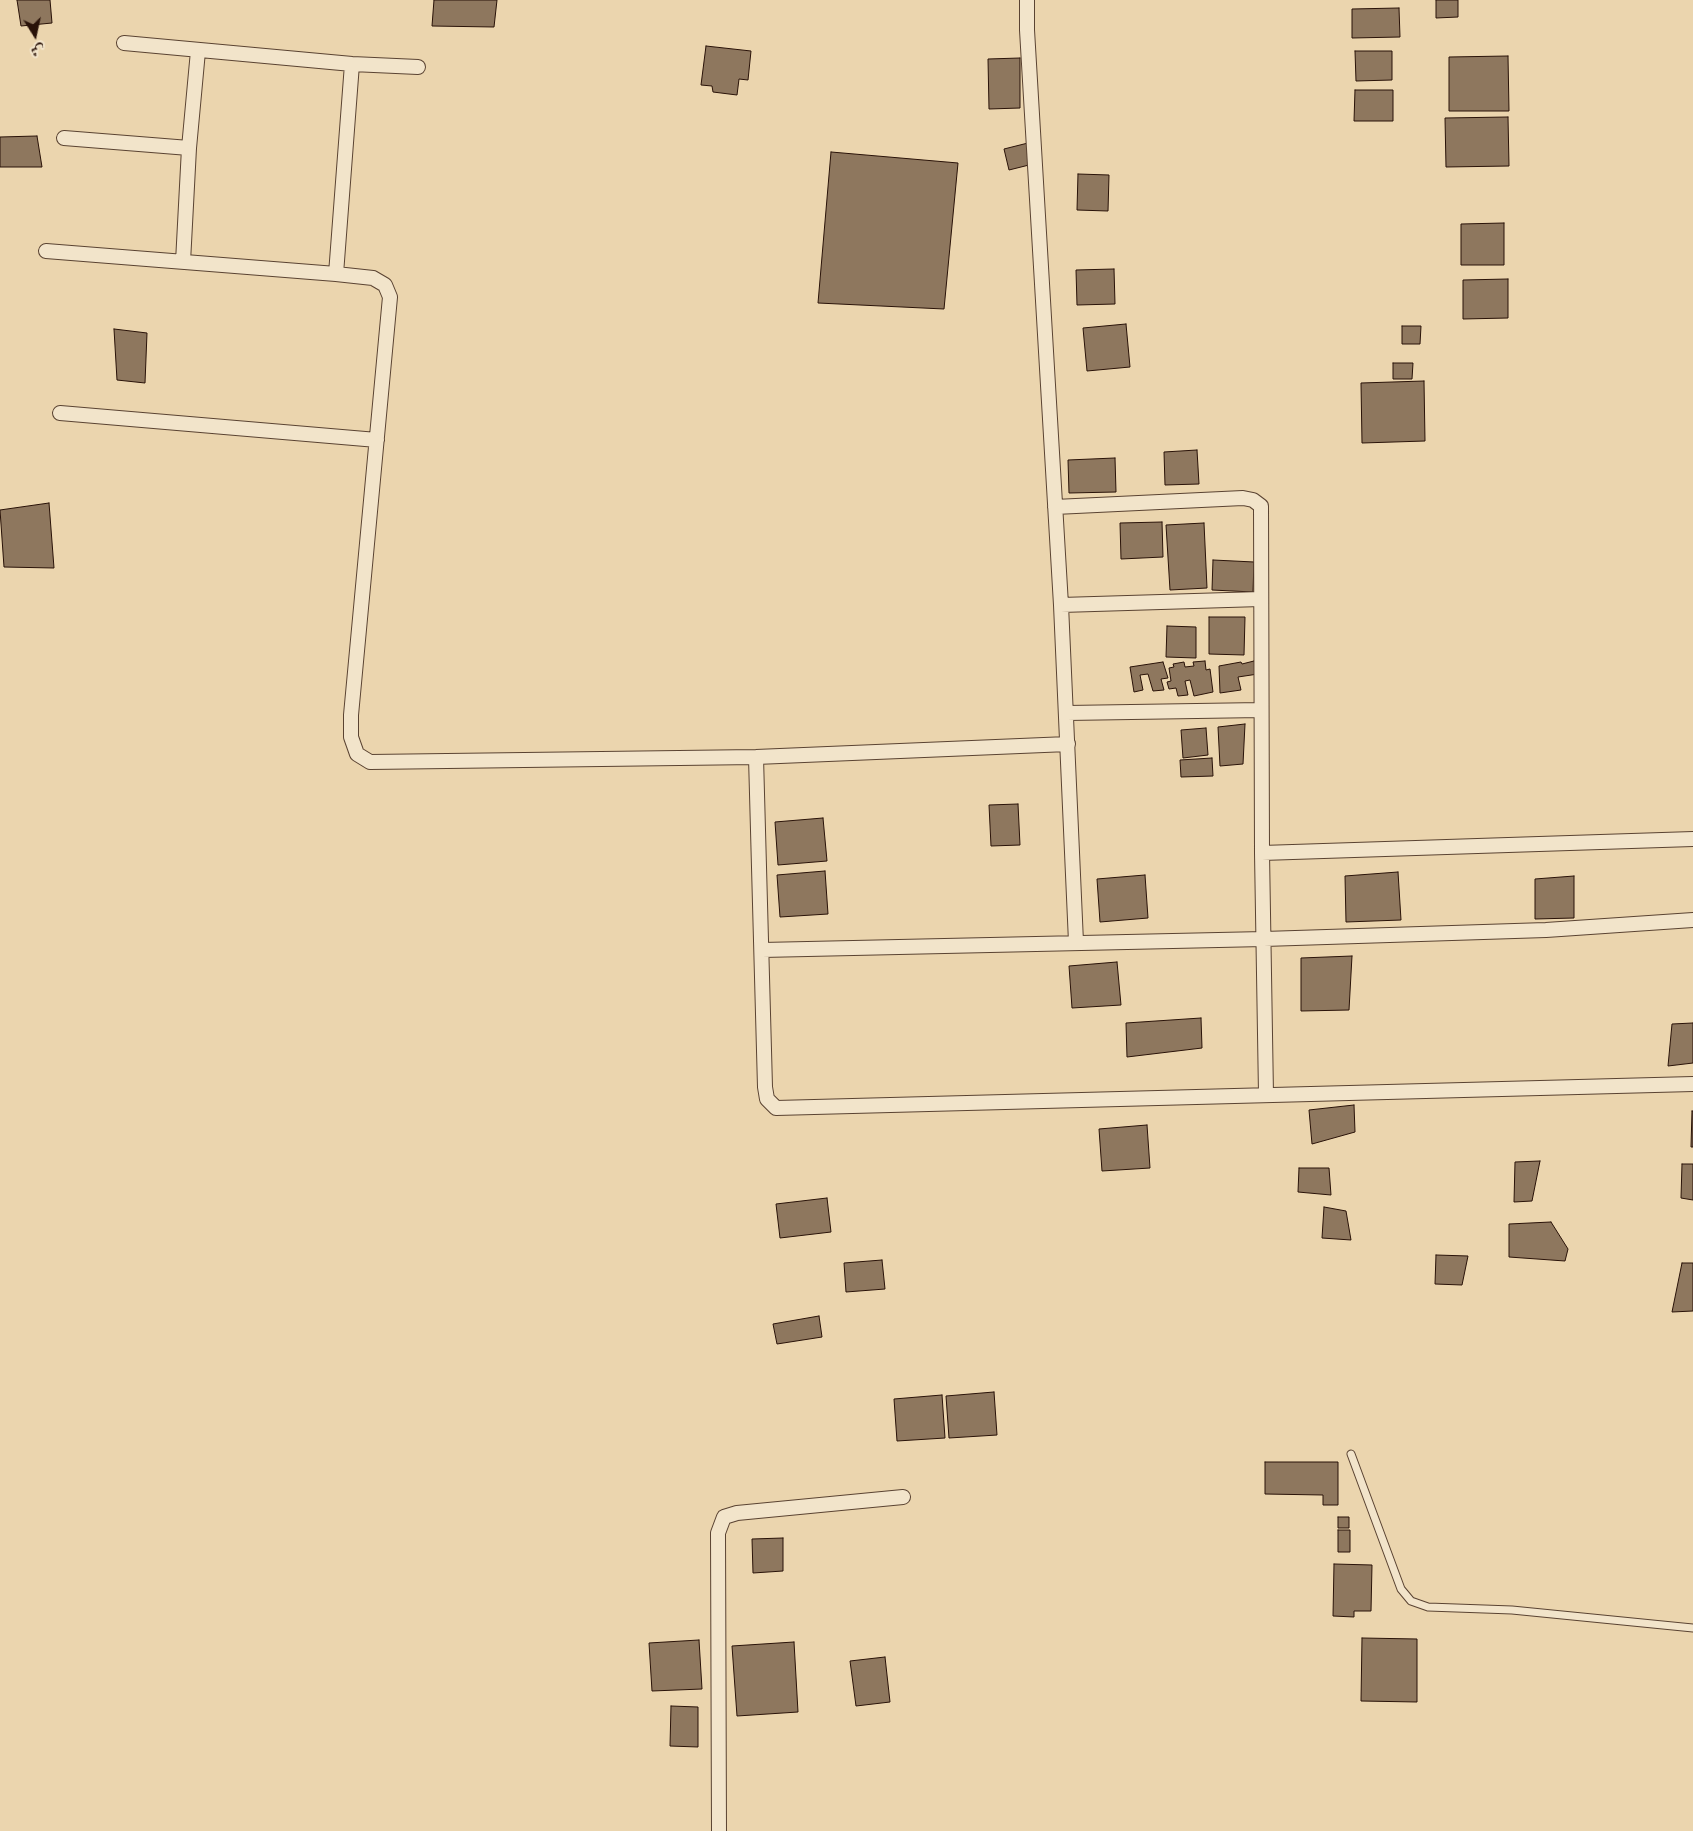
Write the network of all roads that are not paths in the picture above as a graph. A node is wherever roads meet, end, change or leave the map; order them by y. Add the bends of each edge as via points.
1 (1027, 0) edge
2 (124, 43) dead end
3 (198, 51) junction
4 (352, 64) junction
5 (418, 67) dead end
6 (64, 138) dead end
7 (190, 148) junction
8 (46, 251) dead end
9 (183, 262) junction
10 (336, 274) junction
11 (60, 413) dead end
12 (377, 440) junction
13 (1055, 507) junction
14 (1261, 599) junction
15 (1061, 605) junction
16 (1261, 710) junction
17 (1066, 713) junction
18 (1068, 744) junction
19 (756, 757) junction
20 (1693, 840) edge
21 (1262, 853) junction
22 (1693, 920) edge
23 (1264, 939) junction
24 (1076, 942) junction
25 (762, 950) junction
26 (1693, 1084) edge
27 (1266, 1094) junction
28 (1351, 1454) dead end
29 (903, 1497) dead end
30 (1693, 1628) edge
31 (718, 1831) edge

1 - 13 street
2 - 3 street
3 - 4 street
3 - 7 street
4 - 5 street
4 - 10 street
6 - 7 street
7 - 9 street
8 - 9 street
9 - 10 street
10 - 12 street via 373,278 385,285 390,297
11 - 12 street
12 - 19 street via 351,715 351,737 357,754 370,762
13 - 14 street via 1253,500 1261,506
13 - 15 street
14 - 15 street
14 - 16 street
15 - 17 street
16 - 17 street
16 - 21 street
17 - 18 street
18 - 19 street
18 - 24 street
19 - 25 street
20 - 21 street
21 - 23 street
22 - 23 street via 1546,930
23 - 24 street
23 - 27 street
24 - 25 street
25 - 27 street via 765,1087 767,1099 776,1108
26 - 27 street
28 - 30 lane via 1401,1589 1411,1601 1428,1607 1512,1610
29 - 31 street via 737,1513 724,1518 718,1533

